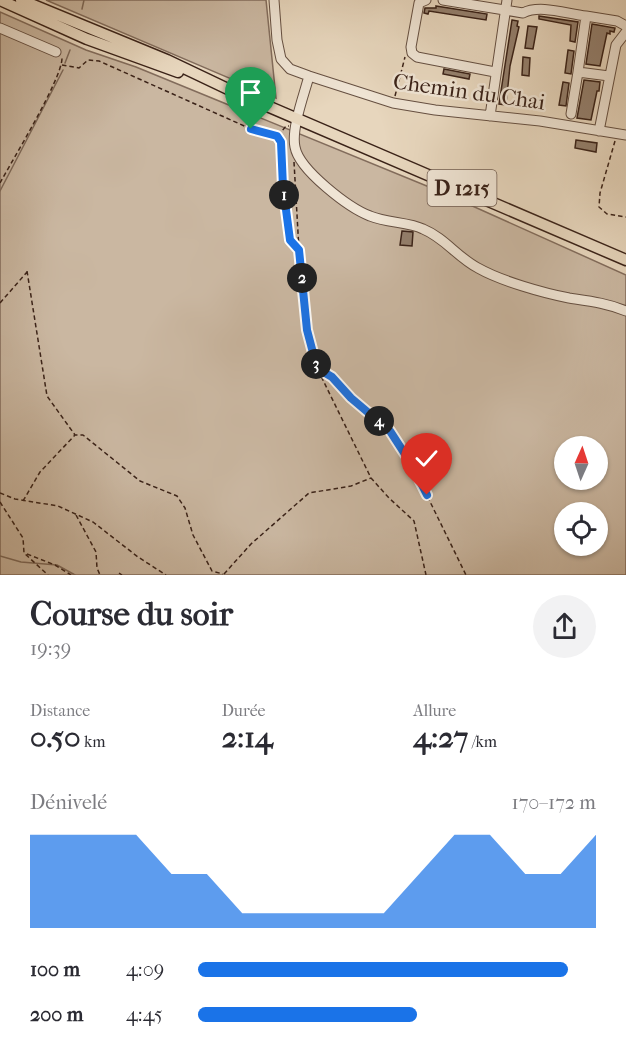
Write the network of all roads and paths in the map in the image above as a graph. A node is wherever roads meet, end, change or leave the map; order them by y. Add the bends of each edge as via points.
1 (0, 0) edge
2 (21, 0) edge
3 (274, 0) edge
4 (443, 0) edge
5 (507, 0) edge
6 (423, 2) edge
7 (506, 11) junction
8 (586, 16) junction
9 (626, 26) edge
10 (0, 28) edge
11 (626, 32) edge
12 (411, 46) junction
13 (59, 53) joint
14 (62, 65) junction
15 (495, 72) junction
16 (578, 72) junction
17 (309, 76) junction
18 (609, 76) junction
19 (231, 90) junction
20 (393, 103) junction
21 (571, 114) dead end
22 (490, 116) junction
23 (297, 123) junction
24 (599, 131) junction
25 (621, 134) edge
26 (277, 136) junction
27 (294, 161) dead end
28 (0, 183) edge
29 (626, 217) edge
30 (299, 250) junction
31 (626, 260) edge
32 (0, 303) edge
33 (626, 310) edge
34 (317, 368) junction
35 (75, 435) junction
36 (372, 478) junction
37 (0, 493) edge
38 (22, 501) junction
39 (0, 502) edge
40 (76, 514) junction
41 (24, 553) junction
42 (48, 575) edge
43 (71, 575) edge
44 (100, 575) edge
45 (166, 575) edge
46 (223, 575) edge
47 (426, 575) edge
48 (466, 575) edge

1 - 19 main road, D 1215 via 87,39
2 - 19 main road, D 1215
3 - 17 street, Chemin du Chai via 281,59 290,69
4 - 7 street
5 - 7 street
6 - 12 street
7 - 8 street via 523,13 531,9
7 - 15 street
8 - 9 street
8 - 16 street
10 - 13 street
11 - 18 street via 616,45
12 - 15 street via 417,57
12 - 20 path
13 - 14 path
14 - 26 path via 79,68 88,60 99,61 229,120
14 - 28 path
15 - 22 street
16 - 18 street
16 - 21 street
17 - 20 street, Chemin du Chai
17 - 23 street
18 - 24 street
19 - 23 main road, D 1215
20 - 22 street, Chemin du Chai
22 - 24 street, Chemin du Chai
23 - 26 path via 286,126
23 - 31 main road, D 1215
23 - 33 street via 294,146 299,159 351,207 392,223 422,228 478,268 520,285
24 - 25 street, Chemin du Chai
25 - 29 path via 598,201 607,214
26 - 30 path via 281,142 290,240
27 - 30 path
30 - 34 path via 307,330
32 - 35 path via 27,271 47,396
34 - 36 path
34 - 48 path via 390,431 412,465
35 - 38 path via 40,472
35 - 46 path via 83,435 140,481 177,496 212,571
36 - 46 path via 309,493 251,544
36 - 47 path via 414,521
37 - 38 path
38 - 40 path
39 - 41 path via 23,538
40 - 44 path via 96,552
40 - 45 path
41 - 42 path
41 - 43 path

